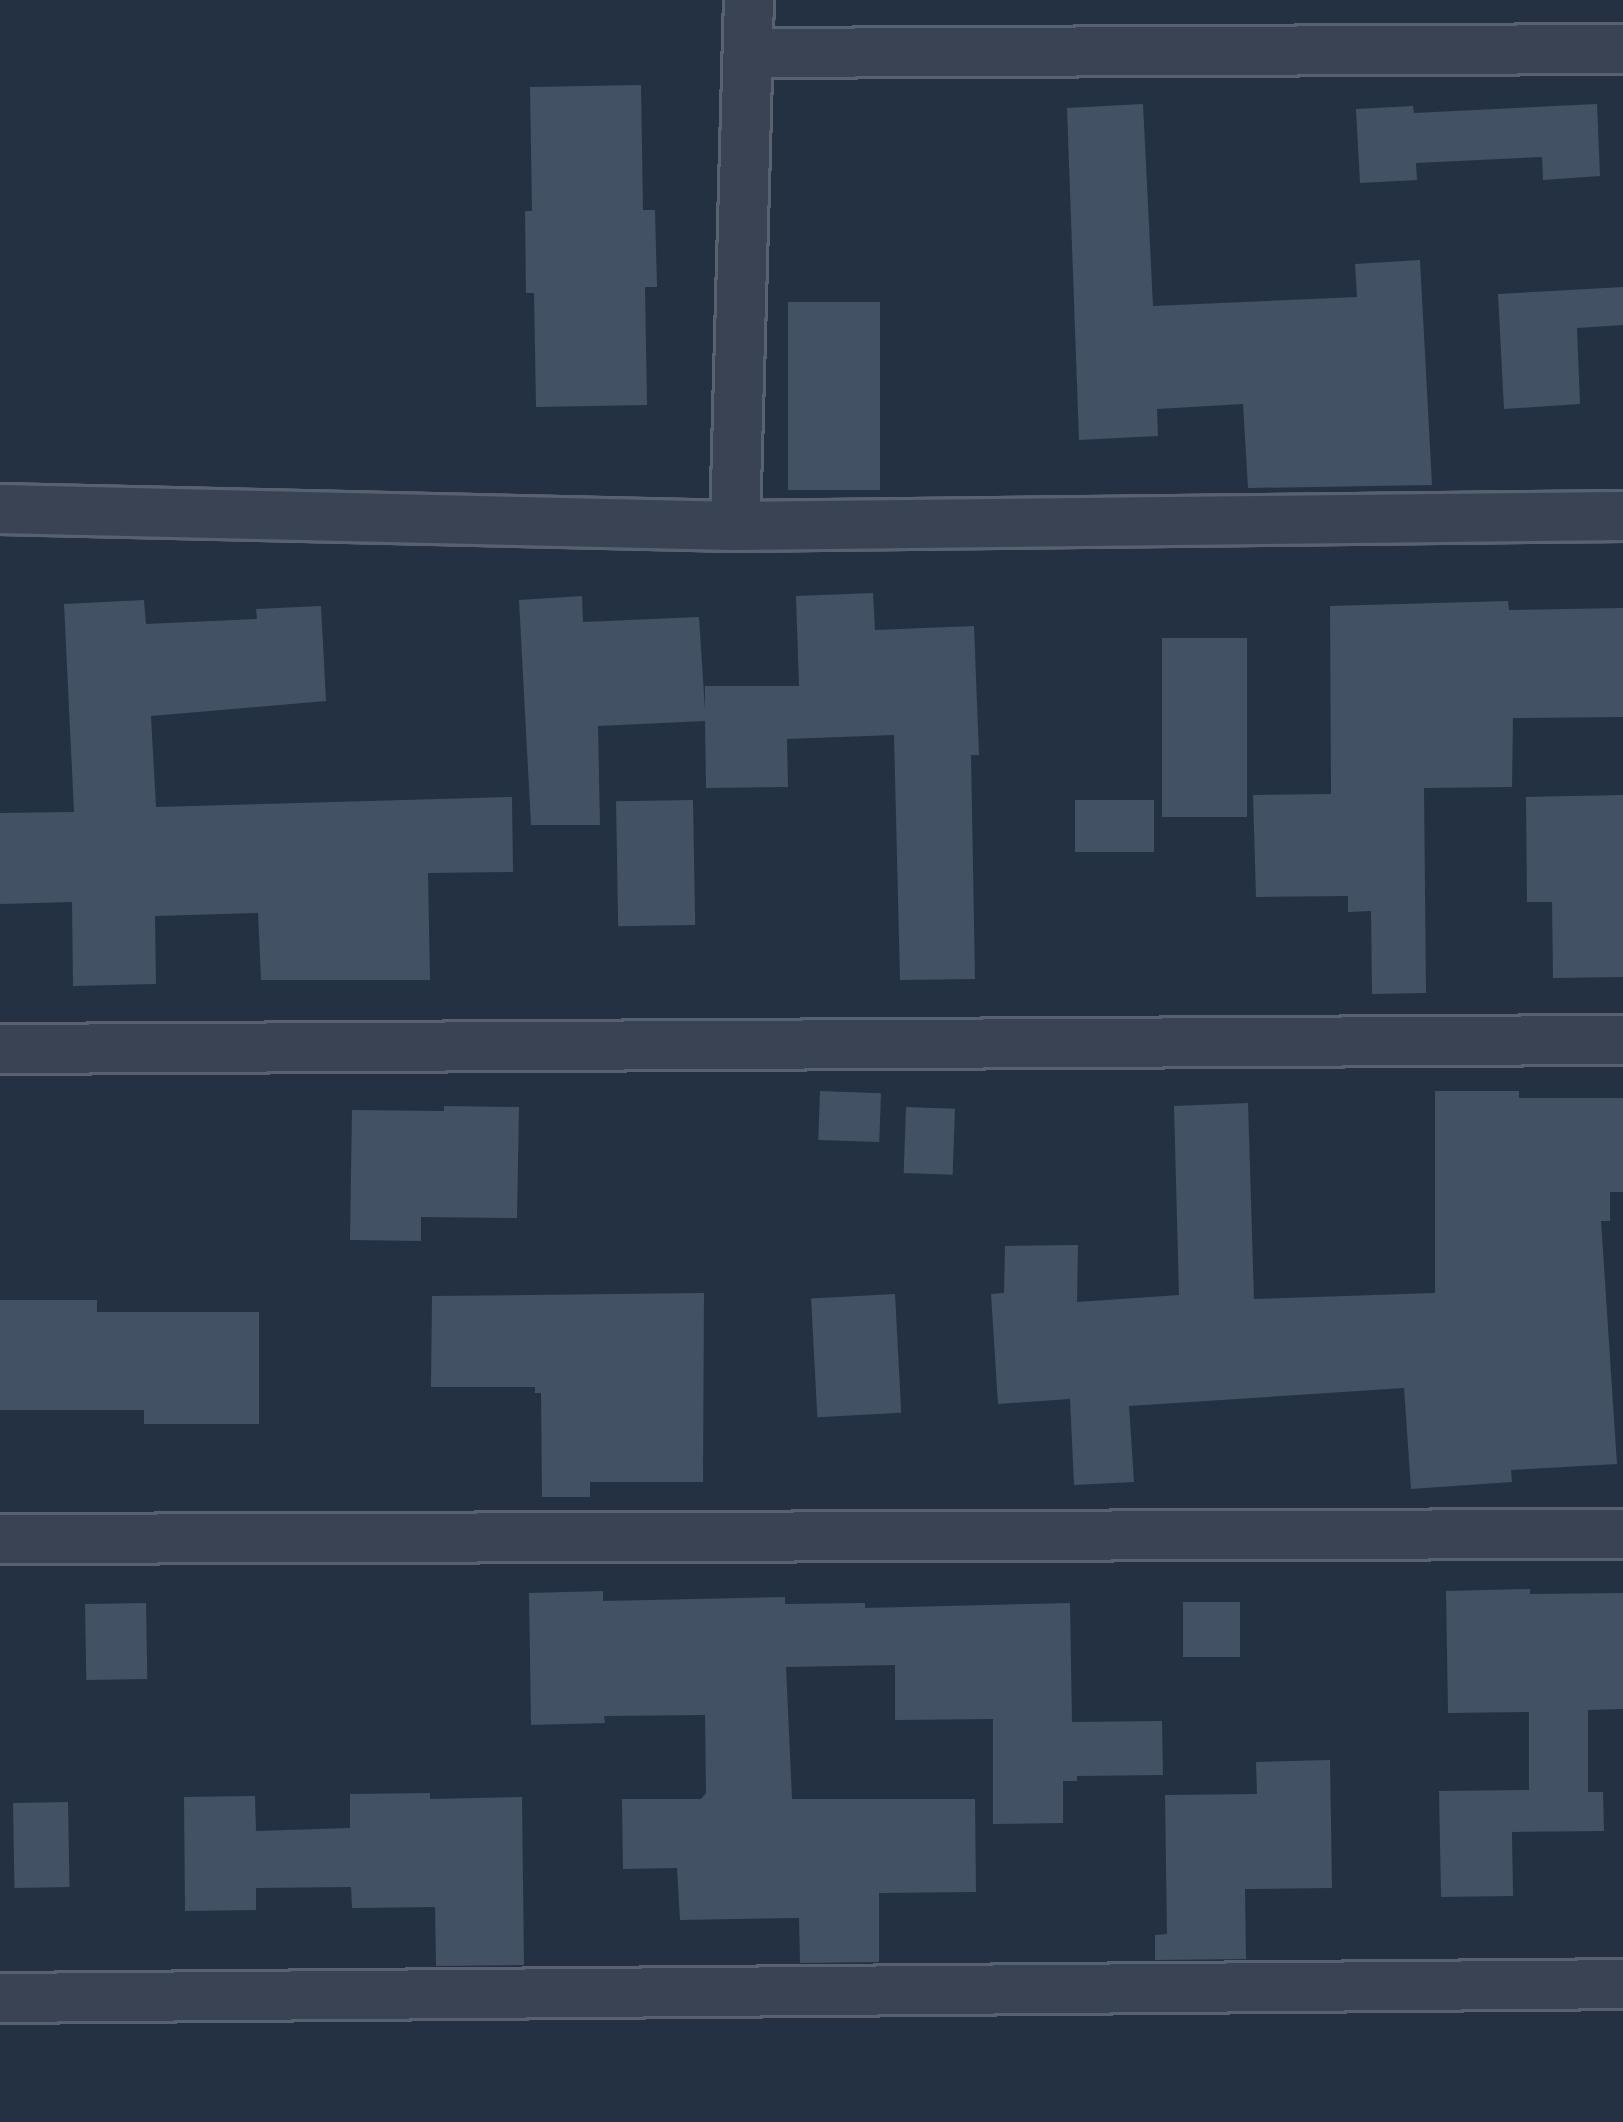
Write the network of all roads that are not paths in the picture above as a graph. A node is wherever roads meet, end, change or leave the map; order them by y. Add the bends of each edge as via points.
1 (749, 0) edge
2 (1623, 49) edge
3 (748, 53) junction
4 (0, 509) edge
5 (1623, 517) edge
6 (735, 526) junction
7 (1623, 1040) edge
8 (0, 1049) edge
9 (1623, 1534) edge
10 (0, 1540) edge
11 (1623, 1984) edge
12 (0, 1998) edge

1 - 3 street
2 - 3 street
3 - 6 street
4 - 6 street
5 - 6 street
7 - 8 street
9 - 10 street
11 - 12 street

